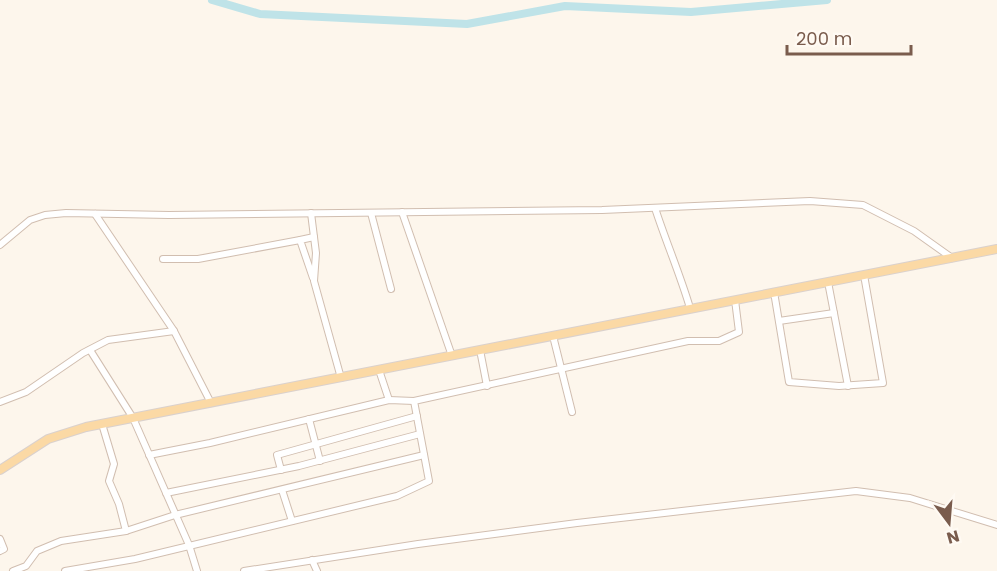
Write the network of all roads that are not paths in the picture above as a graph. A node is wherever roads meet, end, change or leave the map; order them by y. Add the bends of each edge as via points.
1 (655, 208) junction
2 (311, 213) junction
3 (371, 213) junction
4 (402, 213) junction
5 (95, 214) junction
6 (314, 237) junction
7 (300, 240) junction
8 (0, 245) edge
9 (997, 249) edge
10 (316, 253) junction
11 (305, 255) junction
12 (952, 258) junction
13 (163, 260) dead end
14 (864, 275) junction
15 (314, 281) junction
16 (828, 282) junction
17 (391, 289) dead end
18 (774, 292) junction
19 (735, 300) junction
20 (690, 308) junction
21 (834, 314) junction
22 (779, 321) junction
23 (174, 331) junction
24 (553, 336) junction
25 (90, 350) junction
26 (480, 350) junction
27 (452, 356) junction
28 (560, 369) junction
29 (379, 370) junction
30 (342, 378) junction
31 (487, 386) junction
32 (848, 386) junction
33 (389, 400) junction
34 (414, 401) junction
35 (0, 402) edge
36 (211, 403) junction
37 (572, 412) dead end
38 (417, 416) junction
39 (133, 418) junction
40 (309, 419) junction
41 (102, 424) junction
42 (420, 434) junction
43 (315, 443) junction
44 (149, 455) junction
45 (424, 455) junction
46 (320, 461) junction
47 (281, 470) junction
48 (0, 471) edge
49 (282, 490) junction
50 (166, 493) junction
51 (175, 515) junction
52 (292, 521) junction
53 (997, 525) edge
54 (126, 531) junction
55 (0, 539) edge
56 (189, 544) junction
57 (0, 550) edge
58 (312, 560) junction
59 (272, 569) edge
60 (13, 571) edge
61 (65, 571) edge
62 (197, 571) edge
63 (244, 571) edge
64 (317, 571) edge

1 - 4 street
1 - 12 street via 810,201 863,205 914,231
1 - 20 street
2 - 3 street
2 - 5 street
2 - 6 street
3 - 4 street
3 - 17 street
4 - 27 street
5 - 8 street via 45,215 30,220
5 - 23 street
6 - 7 street
6 - 10 street
7 - 11 street
7 - 13 street via 198,259
9 - 12 main road
10 - 11 street
10 - 15 street
11 - 15 street
12 - 14 main road
14 - 16 main road
14 - 32 street via 883,382
15 - 30 street
16 - 18 main road
16 - 21 street
18 - 19 main road
18 - 22 street
19 - 20 main road
19 - 28 street via 739,332 719,340 688,341
20 - 24 main road
21 - 22 street
21 - 32 street
22 - 32 street via 789,382
23 - 25 street via 108,340
23 - 36 street
24 - 26 main road
24 - 28 street
25 - 35 street via 27,392
25 - 39 street
26 - 27 main road
26 - 31 street
27 - 29 main road
28 - 31 street
28 - 37 street
29 - 30 main road
29 - 33 street
30 - 36 main road
31 - 34 street
33 - 34 street
33 - 40 street
34 - 38 street
36 - 39 main road
38 - 42 street
38 - 43 street
39 - 41 main road
39 - 44 street
40 - 43 street
40 - 44 street
41 - 48 main road via 48,439
41 - 54 street via 114,464 108,481
42 - 45 street
42 - 46 street
43 - 46 street
43 - 47 street via 277,455
44 - 50 street
45 - 49 street
45 - 52 street via 429,481 397,496
46 - 47 street
47 - 50 street
49 - 51 street
49 - 52 street
50 - 51 street
51 - 54 street
51 - 56 street
52 - 56 street
53 - 58 street via 910,498 856,491 577,523
54 - 60 street via 61,541 37,551 26,566
55 - 57 street via 4,549
56 - 61 street via 135,559
56 - 62 street
58 - 59 street
58 - 64 street
59 - 63 street

